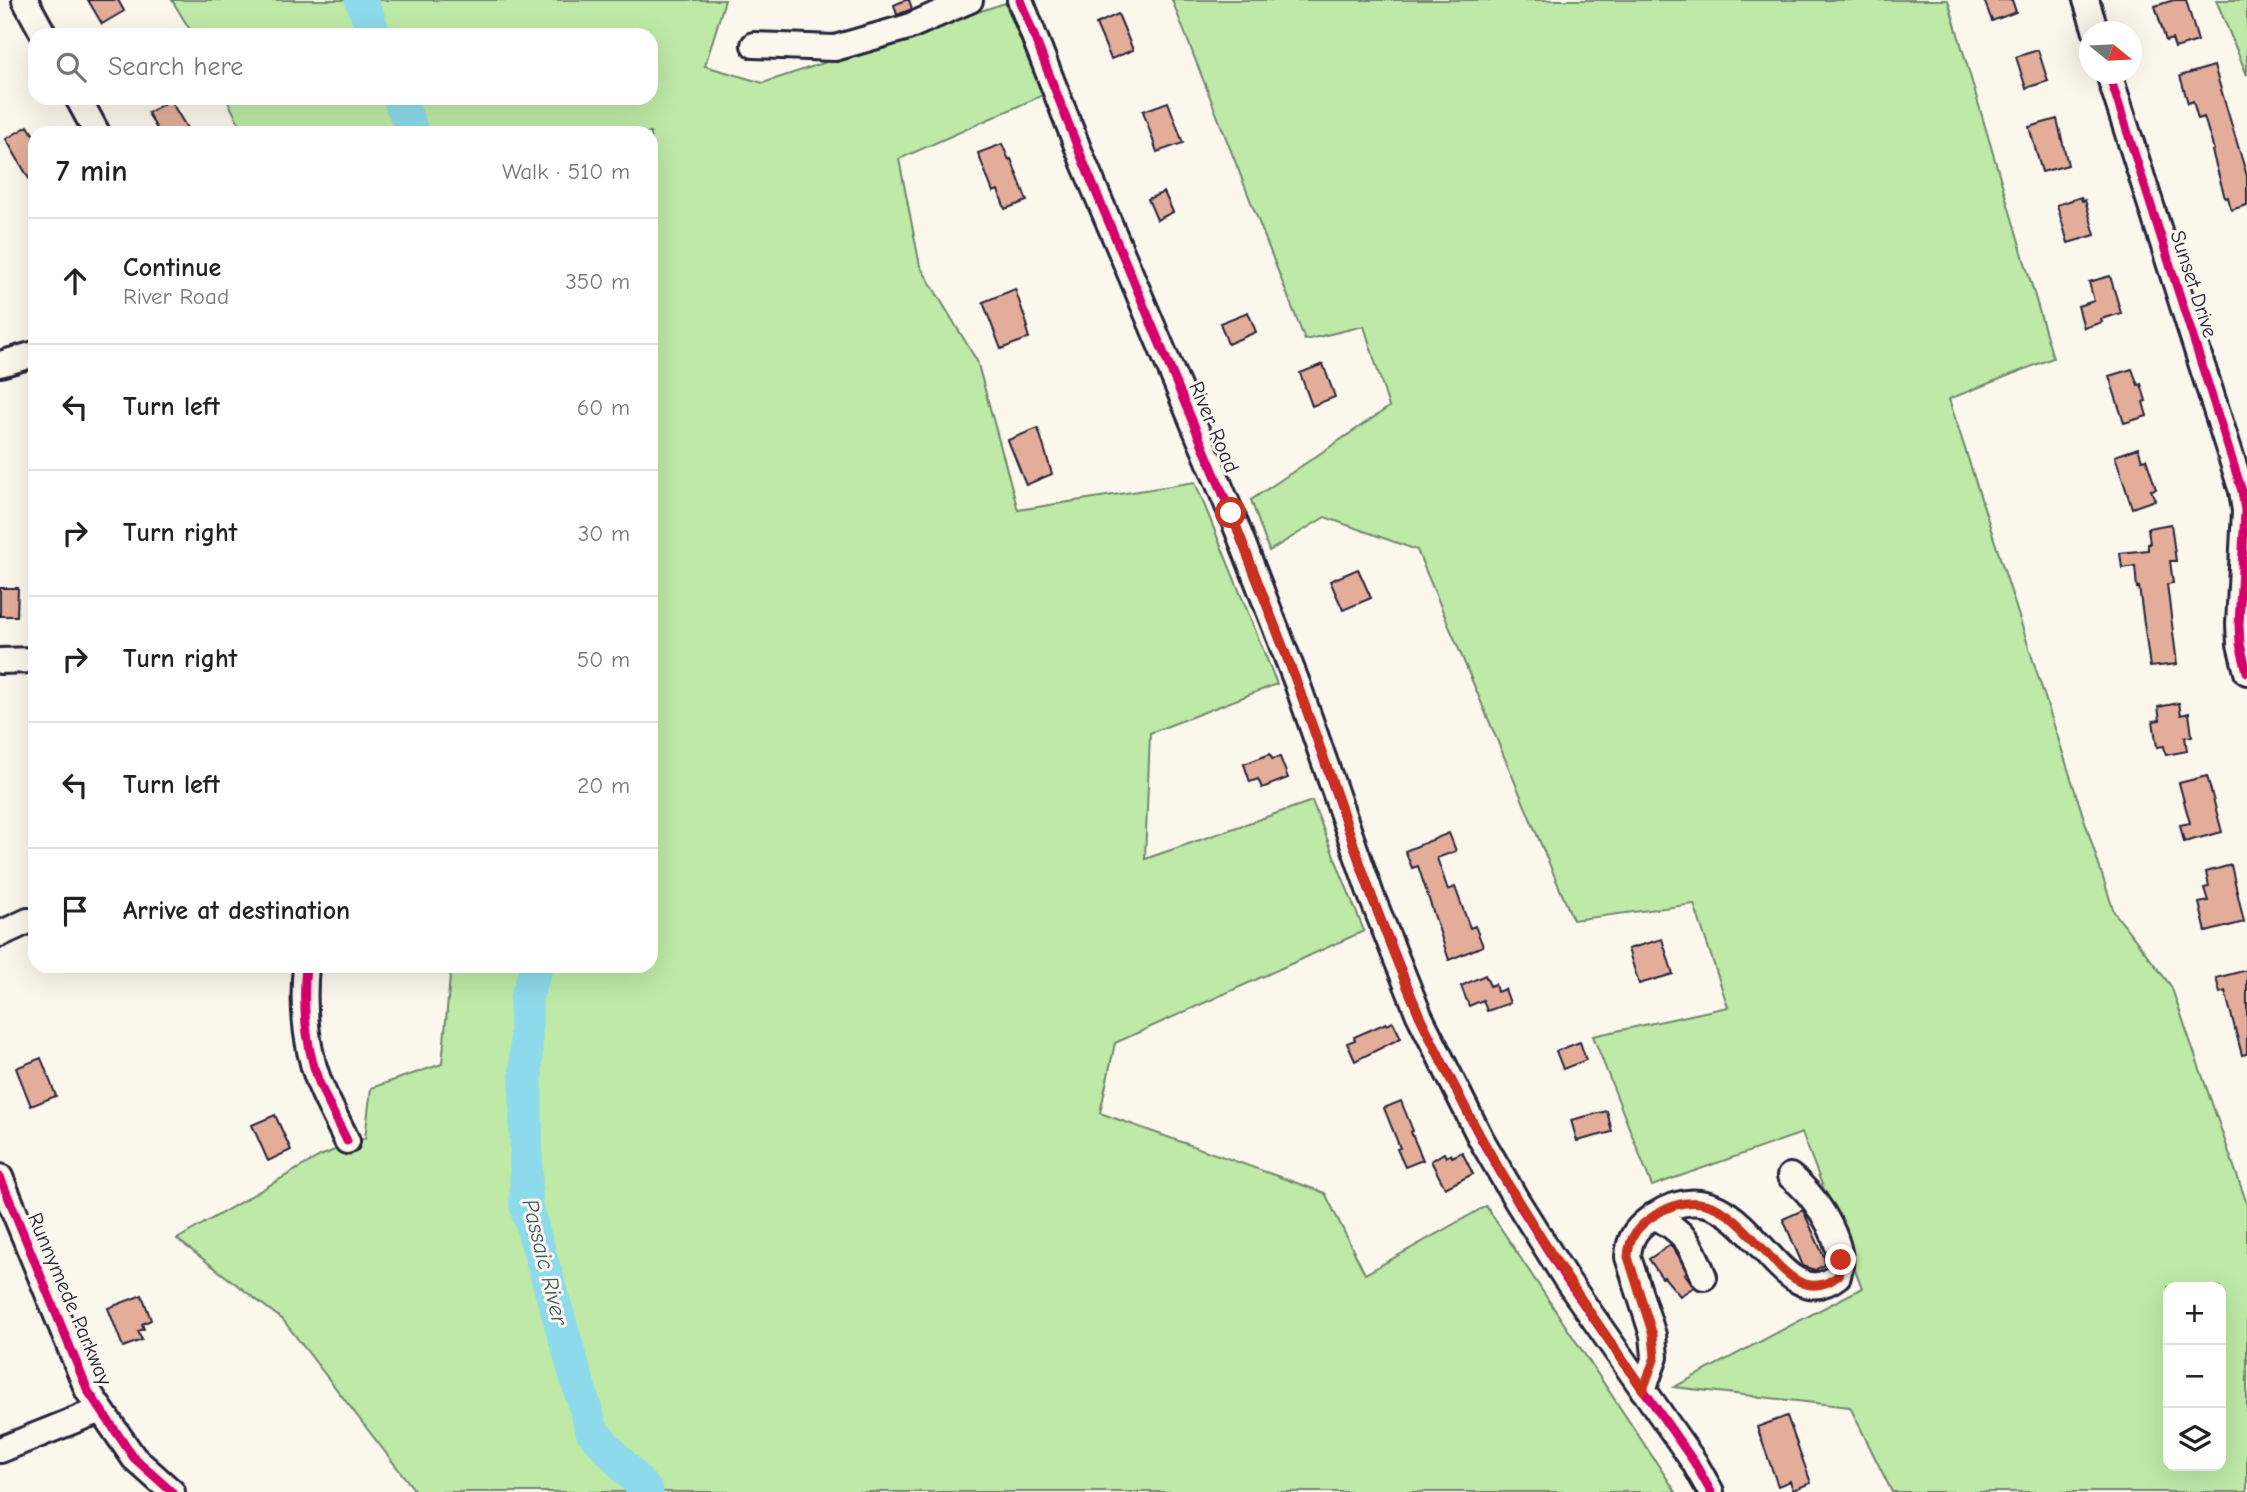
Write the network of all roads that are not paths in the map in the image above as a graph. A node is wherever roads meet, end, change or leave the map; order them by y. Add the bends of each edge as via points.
1 (26, 0) edge
2 (970, 0) edge
3 (1020, 0) edge
4 (2086, 0) edge
5 (2093, 21) edge
6 (40, 28) edge
7 (754, 45) dead end
8 (2112, 84) edge
9 (82, 105) edge
10 (93, 126) edge
11 (28, 356) edge
12 (0, 364) edge
13 (28, 660) edge
14 (0, 661) edge
15 (2247, 671) edge
16 (28, 921) edge
17 (0, 934) edge
18 (306, 973) edge
19 (347, 1141) dead end
20 (0, 1177) edge
21 (1790, 1177) dead end
22 (1653, 1216) junction
23 (1704, 1277) dead end
24 (1643, 1390) junction
25 (100, 1410) junction
26 (0, 1450) edge
27 (172, 1492) edge
28 (1711, 1492) edge

1 - 6 street
2 - 7 street via 908,27 835,48
3 - 24 street, River Road via 1231,513 1419,1015 1517,1201
4 - 5 street
8 - 15 street, Sunset Drive via 2242,491 2239,624
9 - 10 street
11 - 12 street
13 - 14 street
16 - 17 street
18 - 19 street via 309,1045 324,1094
20 - 25 street, Runnymede Parkway via 88,1391
21 - 22 street via 1817,1205 1836,1241 1841,1260 1838,1276 1828,1284 1808,1286 1789,1276 1746,1230 1713,1205 1679,1203
22 - 23 street via 1682,1234
22 - 24 street via 1633,1234 1628,1257 1653,1335 1655,1357
24 - 28 street, River Road
25 - 26 street
25 - 27 street, Runnymede Parkway via 134,1458

